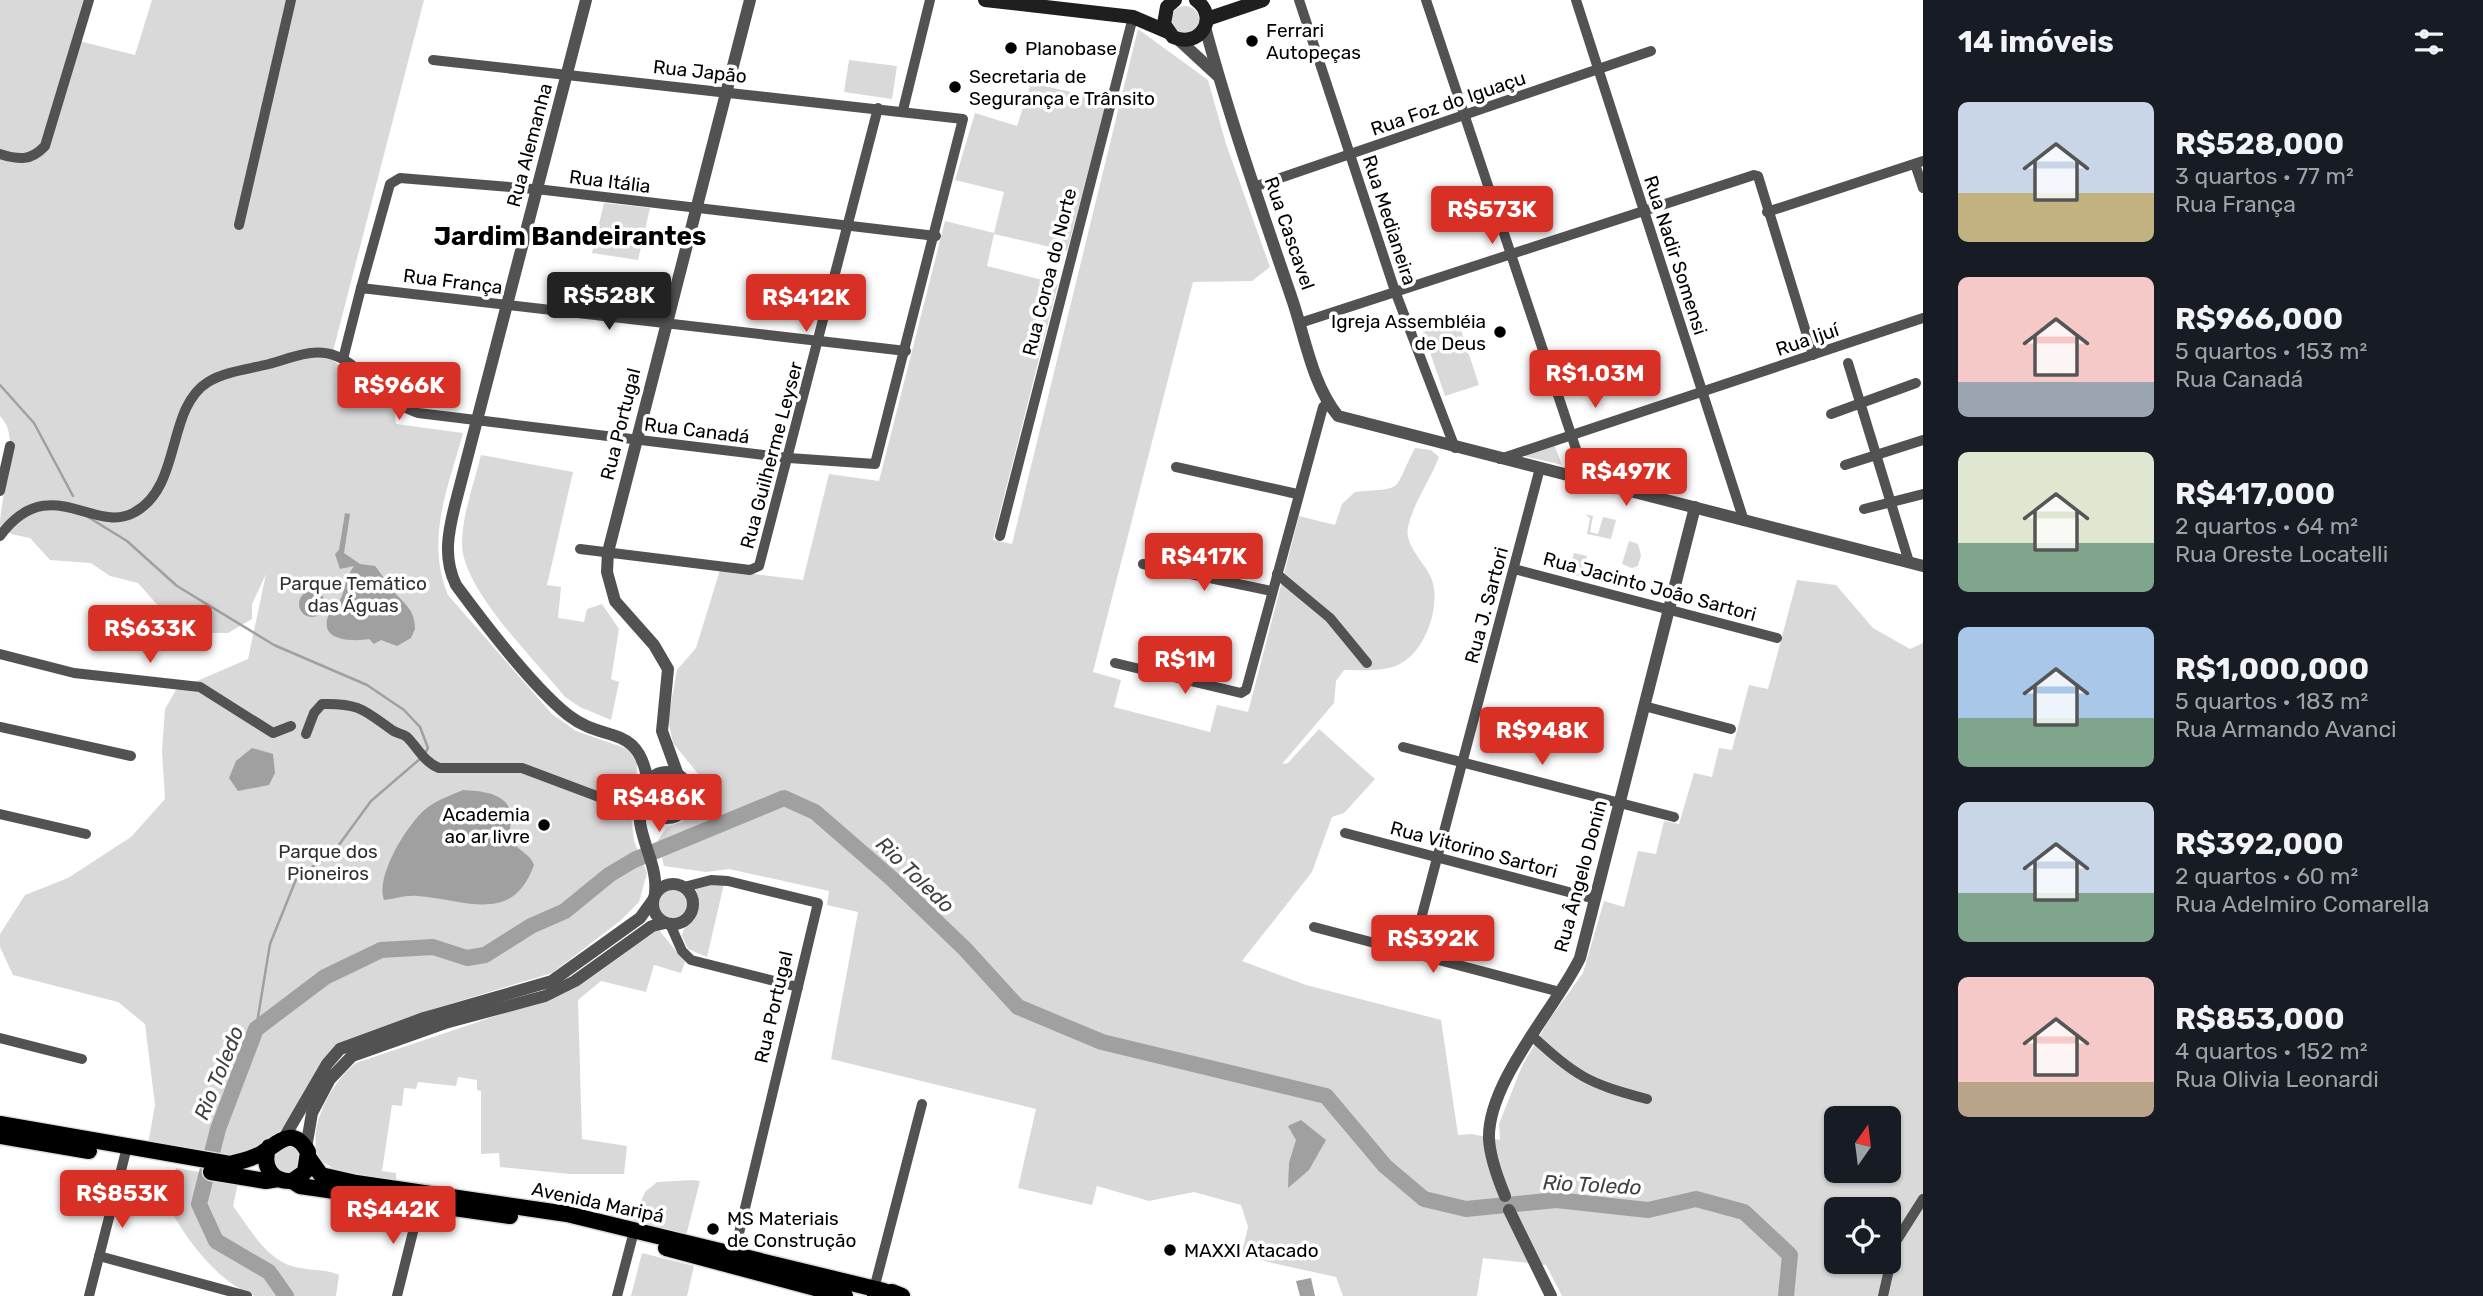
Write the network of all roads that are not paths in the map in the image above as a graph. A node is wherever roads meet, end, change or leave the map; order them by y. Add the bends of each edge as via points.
1 (89, 0) edge
2 (291, 0) edge
3 (586, 0) edge
4 (750, 0) edge
5 (930, 0) edge
6 (985, 0) edge
7 (1168, 0) edge
8 (1263, 0) edge
9 (1299, 0) edge
10 (1426, 0) edge
11 (1576, 0) edge
12 (1200, 1) edge
13 (1133, 17) junction
14 (1206, 23) junction
15 (1173, 36) junction
16 (1651, 51) dead end
17 (433, 60) dead end
18 (1599, 70) junction
19 (567, 74) junction
20 (1218, 77) junction
21 (725, 91) junction
22 (878, 108) junction
23 (903, 110) junction
24 (1465, 117) junction
25 (1350, 154) junction
26 (0, 155) edge
27 (1919, 162) edge
28 (1254, 187) junction
29 (1923, 188) edge
30 (537, 190) junction
31 (695, 209) junction
32 (1644, 209) junction
33 (1767, 212) junction
34 (239, 225) dead end
35 (849, 227) junction
36 (936, 236) junction
37 (1510, 252) junction
38 (361, 288) junction
39 (1395, 292) junction
40 (507, 305) junction
41 (1923, 318) edge
42 (665, 323) junction
43 (1300, 323) junction
44 (820, 341) junction
45 (906, 351) junction
46 (1813, 355) junction
47 (343, 359) junction
48 (1848, 363) dead end
49 (1916, 383) dead end
50 (1701, 392) junction
51 (1328, 402) junction
52 (1860, 404) junction
53 (1831, 414) dead end
54 (478, 422) junction
55 (1572, 433) junction
56 (635, 440) junction
57 (1923, 440) edge
58 (10, 446) dead end
59 (1455, 447) junction
60 (1875, 455) junction
61 (789, 458) junction
62 (1500, 459) junction
63 (1845, 465) dead end
64 (1176, 467) dead end
65 (1540, 468) junction
66 (1587, 482) junction
67 (0, 491) edge
68 (1297, 494) junction
69 (1923, 494) edge
70 (1892, 504) junction
71 (1695, 508) junction
72 (1864, 509) dead end
73 (1744, 521) junction
74 (0, 536) edge
75 (1000, 536) dead end
76 (580, 549) dead end
77 (608, 552) junction
78 (1909, 562) junction
79 (1143, 564) dead end
80 (1923, 566) edge
81 (1514, 569) junction
82 (1277, 574) junction
83 (1272, 592) junction
84 (1669, 609) junction
85 (1777, 638) dead end
86 (0, 654) edge
87 (1115, 663) dead end
88 (1367, 663) dead end
89 (1644, 706) junction
90 (291, 726) dead end
91 (0, 727) edge
92 (1731, 730) dead end
93 (306, 734) dead end
94 (1403, 747) dead end
95 (131, 756) dead end
96 (1463, 762) junction
97 (678, 775) junction
98 (643, 797) junction
99 (1620, 803) junction
100 (0, 814) edge
101 (1674, 817) dead end
102 (669, 818) junction
103 (1345, 833) dead end
104 (86, 834) dead end
105 (645, 846) junction
106 (1438, 858) junction
107 (654, 867) junction
108 (678, 885) junction
109 (654, 897) junction
110 (1595, 899) junction
111 (668, 923) junction
112 (1314, 927) dead end
113 (1412, 953) junction
114 (798, 988) junction
115 (1560, 992) junction
116 (1531, 1035) junction
117 (0, 1038) edge
118 (82, 1059) dead end
119 (1647, 1098) dead end
120 (922, 1104) dead end
121 (0, 1124) edge
122 (0, 1136) edge
123 (284, 1138) junction
124 (269, 1147) junction
125 (126, 1152) junction
126 (308, 1153) junction
127 (228, 1169) junction
128 (285, 1180) junction
129 (1505, 1196) joint
130 (1923, 1199) edge
131 (420, 1204) junction
132 (1509, 1210) joint
133 (632, 1240) junction
134 (734, 1254) junction
135 (99, 1256) junction
136 (877, 1292) edge
137 (89, 1296) edge
138 (247, 1296) edge
139 (397, 1296) edge
140 (617, 1296) edge
141 (845, 1296) edge
142 (902, 1296) edge
143 (1550, 1296) edge
144 (1883, 1296) edge

1 - 26 street via 45,146 36,156 23,159
2 - 34 street
3 - 19 street, Rua Alemanha
4 - 21 street, Rua Portugal
5 - 23 street
6 - 13 main road
7 - 15 main road via 1164,14
8 - 14 main road
9 - 25 street, Rua Medianeira
10 - 24 street
11 - 18 street, Rua Nadir Somensi
12 - 14 main road
13 - 15 main road
13 - 75 street, Rua Coroa do Norte
14 - 15 main road via 1196,38
14 - 20 street, Rua Cascavel
15 - 20 street, Rua Cascavel
16 - 18 street, Rua Foz do Iguaçu
17 - 19 street, Rua Japão
18 - 24 street, Rua Foz do Iguaçu
18 - 32 street, Rua Nadir Somensi
19 - 21 street, Rua Japão
19 - 30 street, Rua Alemanha
20 - 28 street, Rua Cascavel
21 - 22 street, Rua Japão
21 - 31 street, Rua Portugal
22 - 23 street, Rua Japão
22 - 35 street, Rua Guilherme Leyser
23 - 36 street, Rua Japão via 963,119
24 - 25 street, Rua Foz do Iguaçu
24 - 37 street
25 - 28 street, Rua Foz do Iguaçu
25 - 39 street, Rua Medianeira
27 - 29 street
27 - 33 street
28 - 43 street, Rua Cascavel
30 - 31 street, Rua Itália
30 - 38 street, Rua Itália via 394,180
30 - 40 street, Rua Alemanha
31 - 35 street, Rua Itália
31 - 42 street, Rua Portugal
32 - 33 street via 1758,176
32 - 37 street
32 - 50 street, Rua Nadir Somensi
33 - 46 street
35 - 36 street, Rua Itália
35 - 44 street, Rua Guilherme Leyser
36 - 45 street
37 - 39 street
37 - 55 street
38 - 40 street, Rua França
38 - 47 street
39 - 43 street
39 - 59 street, Rua Medianeira
40 - 42 street, Rua França
40 - 54 street, Rua Alemanha
41 - 46 street, Rua Ijuí
42 - 44 street, Rua França
42 - 56 street, Rua Portugal
43 - 51 street, Rua Cascavel
44 - 45 street, Rua França
44 - 61 street, Rua Guilherme Leyser
45 - 61 street, Rua Canadá via 877,461 871,466
46 - 50 street, Rua Ijuí
47 - 54 street, Rua Canadá via 399,405 418,413
47 - 74 street, Rua Canadá via 314,352 207,382 189,403 160,487 147,505 132,514 109,516 46,505 11,522
48 - 52 street
49 - 52 street
50 - 55 street, Rua Ijuí
50 - 73 street, Rua Nadir Somensi
51 - 59 street, Rua Cascavel via 1338,416
51 - 68 street via 1322,407
52 - 53 street
52 - 60 street
54 - 56 street, Rua Canadá
54 - 98 street, Rua Alemanha via 449,528 449,570 477,613 569,716 633,744 645,765
55 - 62 street, Rua Ijuí
55 - 66 street
56 - 61 street, Rua Canadá
56 - 77 street, Rua Portugal
57 - 60 street
58 - 67 street
59 - 62 street
60 - 63 street
60 - 70 street
61 - 77 street, Rua Guilherme Leyser via 759,566 750,569
62 - 65 street
64 - 68 street
65 - 66 street
65 - 81 street, Rua J. Sartori
66 - 71 street
68 - 82 street
69 - 70 street
70 - 72 street
70 - 78 street
71 - 73 street
71 - 84 street, Rua Ângelo Donin
73 - 78 street
76 - 77 street
77 - 97 street, Rua Portugal via 607,572 615,601 654,645 668,669 663,737
78 - 80 street
79 - 83 street
81 - 84 street, Rua Jacinto João Sartori
81 - 96 street, Rua J. Sartori
82 - 83 street
82 - 88 street via 1329,618
83 - 87 street via 1246,690 1241,694
84 - 85 street, Rua Jacinto João Sartori
84 - 89 street, Rua Ângelo Donin
86 - 90 street via 74,673 200,687 272,733
89 - 92 street
89 - 99 street, Rua Ângelo Donin
91 - 95 street
93 - 98 street via 322,704 349,704 364,708 404,735 427,761 448,770 522,768 611,800
94 - 96 street
96 - 99 street
96 - 106 street, Rua J. Sartori
97 - 98 street via 658,774
97 - 102 street via 688,786 690,800 682,813
98 - 102 street via 650,812
98 - 105 street
99 - 101 street
99 - 110 street, Rua Ângelo Donin
100 - 104 street
102 - 105 street via 650,831
103 - 106 street, Rua Vitorino Sartori
105 - 107 street
106 - 110 street, Rua Vitorino Sartori
106 - 113 street, Rua J. Sartori
107 - 108 street
107 - 109 street
108 - 109 street
108 - 111 street via 692,897 693,910 685,920
108 - 114 street, Rua Portugal via 718,880 817,901
109 - 111 street via 655,914
109 - 123 street via 640,918 552,981 424,1017 340,1049
110 - 115 street, Rua Ângelo Donin via 1580,958
111 - 114 street via 691,960
111 - 126 street via 652,926 575,981 545,996 445,1023 352,1056 330,1079 312,1112
112 - 113 street
113 - 115 street
114 - 134 street, Rua Portugal
115 - 116 street, Rua Ângelo Donin
116 - 119 street via 1571,1072 1594,1084
116 - 129 street, Rua Ângelo Donin via 1490,1124 1489,1141
117 - 118 street
120 - 136 street
121 - 125 main road, Avenida Maripá
122 - 125 main road, Avenida Maripá
123 - 124 main road
123 - 126 main road via 298,1141
124 - 127 main road
124 - 128 main road via 268,1169
125 - 127 main road, Avenida Maripá
125 - 135 street
126 - 128 main road via 305,1172
126 - 134 main road, Avenida Maripá via 321,1175 567,1214
127 - 128 main road, Avenida Maripá via 265,1181
128 - 131 main road, Avenida Maripá
129 - 132 street
130 - 144 street via 1895,1243
131 - 133 main road, Avenida Maripá via 568,1225
131 - 139 street
132 - 143 street
133 - 140 street
133 - 141 main road, Avenida Maripá
134 - 136 main road, Avenida Maripá
135 - 137 street
135 - 138 street
136 - 142 main road, Avenida Maripá

